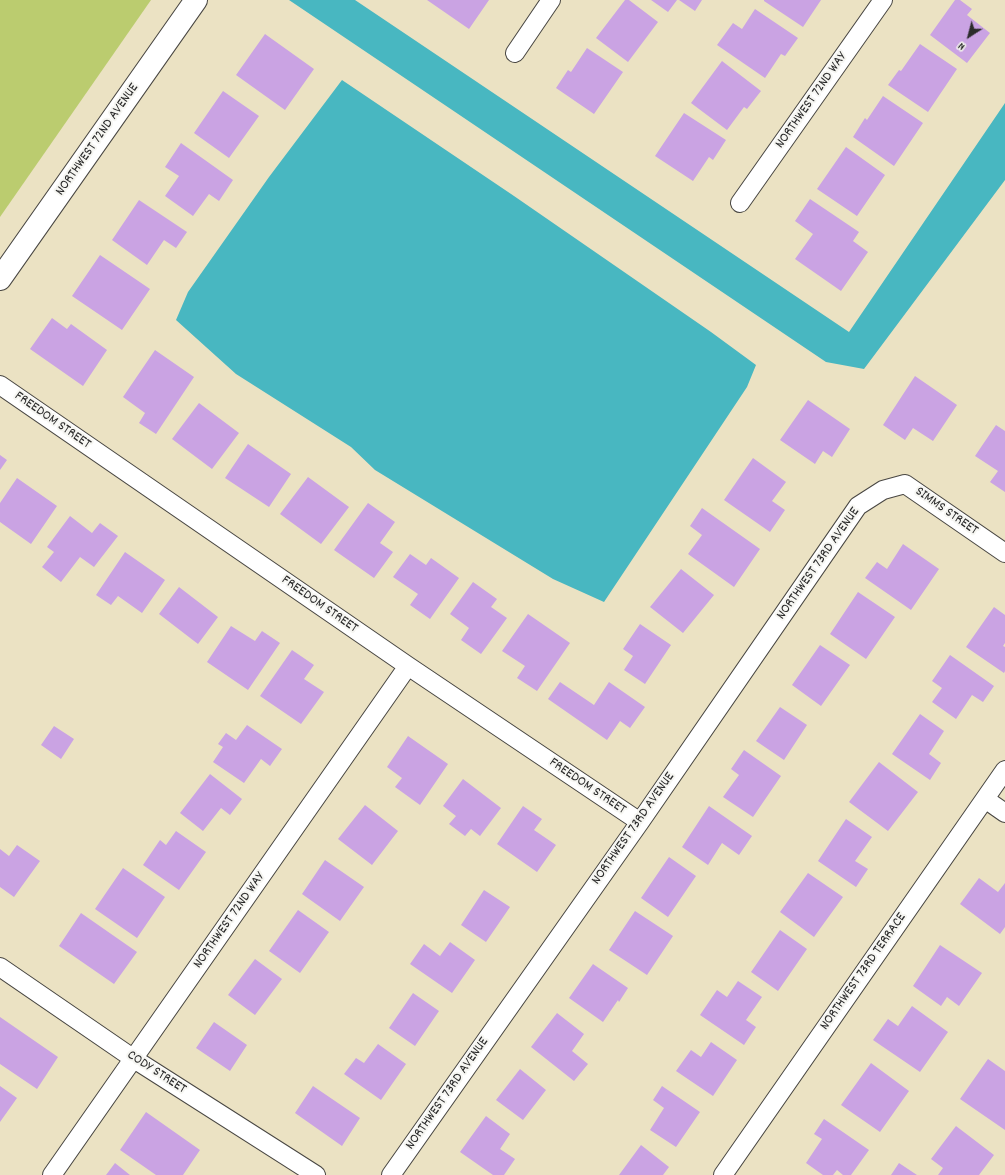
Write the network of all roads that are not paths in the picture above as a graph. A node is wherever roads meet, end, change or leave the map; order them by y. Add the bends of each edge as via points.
1 (196, 0) edge
2 (551, 0) edge
3 (883, 0) edge
4 (515, 53) dead end
5 (740, 203) dead end
6 (0, 279) edge
7 (0, 385) edge
8 (883, 490) joint
9 (1005, 553) edge
10 (408, 666) junction
11 (1005, 770) edge
12 (985, 799) junction
13 (1005, 813) edge
14 (640, 822) junction
15 (0, 967) edge
16 (134, 1058) junction
17 (52, 1175) edge
18 (316, 1175) edge
19 (391, 1175) edge
20 (723, 1175) edge

1 - 6 street, NORTHWEST 72ND AVENUE
2 - 4 street
3 - 5 street, NORTHWEST 72ND WAY
7 - 10 street, FREEDOM STREET
8 - 9 street, SIMMS STREET via 905,484
8 - 14 street, NORTHWEST 73RD AVENUE via 858,506
10 - 14 street, FREEDOM STREET
10 - 16 street, NORTHWEST 72ND WAY
11 - 12 street, NORTHWEST 73RD TERRACE
12 - 13 street
12 - 20 street, NORTHWEST 73RD TERRACE
14 - 19 street, NORTHWEST 73RD AVENUE
15 - 16 street, CODY STREET
16 - 17 street, NORTHWEST 72ND WAY
16 - 18 street, CODY STREET

